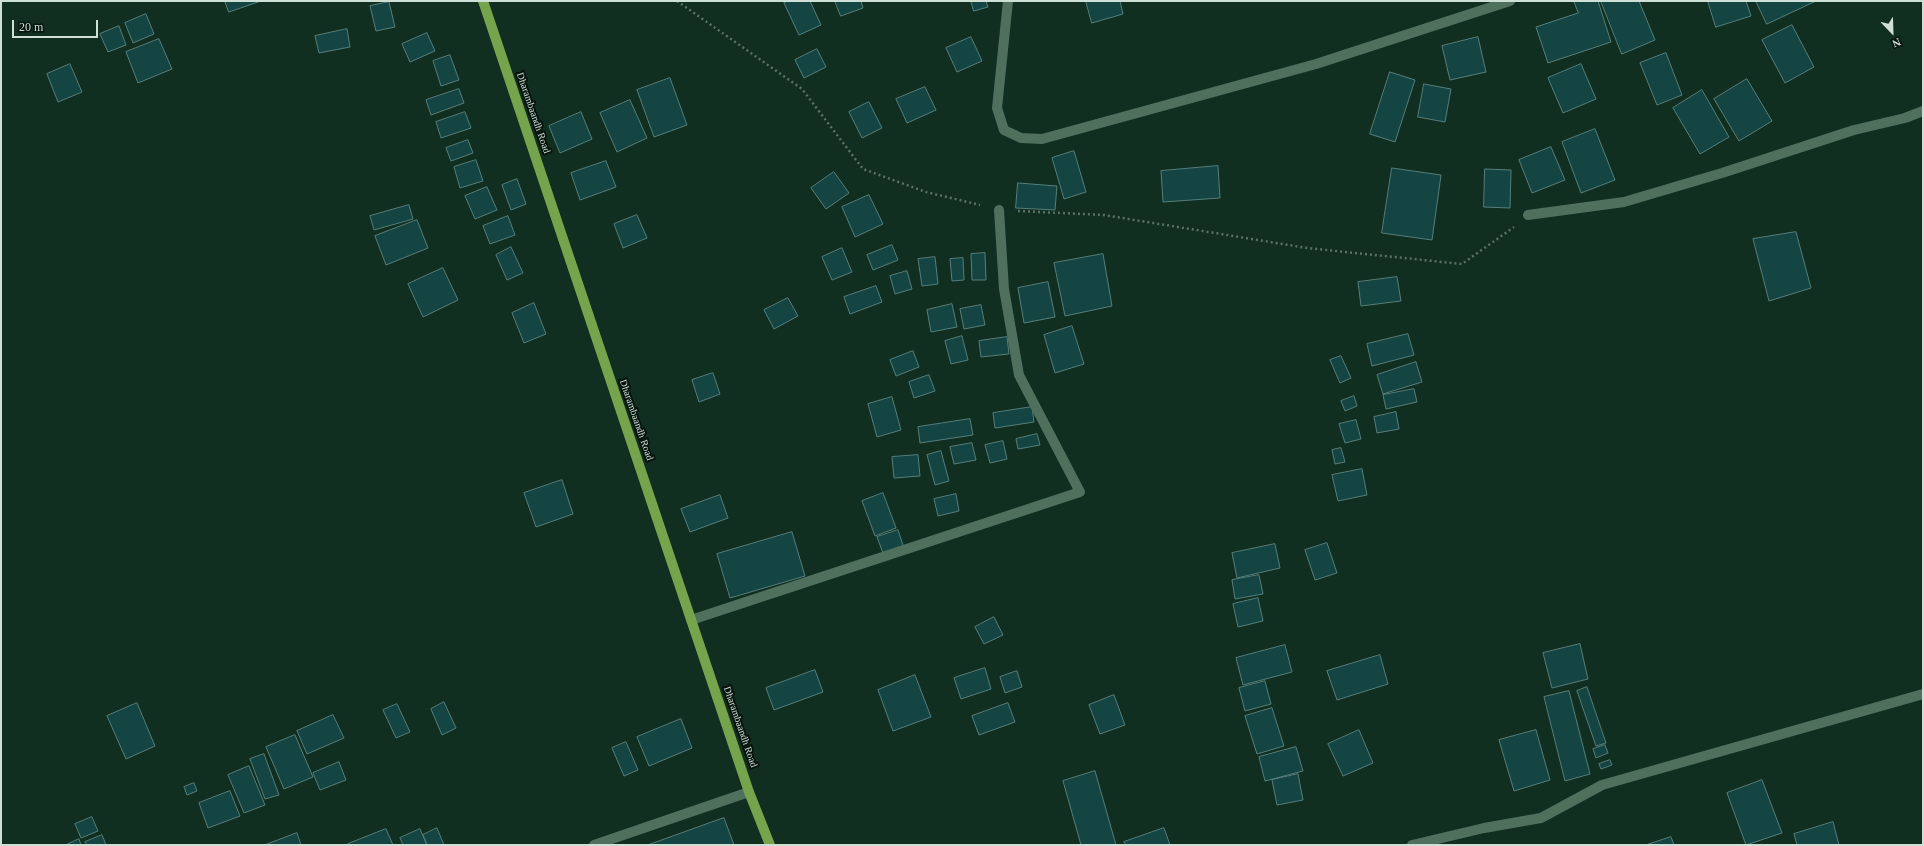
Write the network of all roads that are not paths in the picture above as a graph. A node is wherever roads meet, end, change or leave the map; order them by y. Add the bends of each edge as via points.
1 (483, 1) edge
2 (1008, 1) edge
3 (1510, 1) edge
4 (1923, 111) edge
5 (999, 210) road end
6 (1528, 215) road end
7 (691, 620) junction
8 (1923, 694) edge
9 (749, 792) junction
10 (594, 845) edge
11 (770, 845) edge
12 (1412, 845) edge

1 - 7 main road, Dharambaandh Road
2 - 3 street via 997,108 1004,130 1020,138 1042,139 1316,64
4 - 6 street via 1624,202
5 - 7 street via 1004,289 1019,375 1080,492
7 - 9 main road, Dharambaandh Road
8 - 12 street via 1602,785 1541,818
9 - 10 street
9 - 11 main road, Dharambaandh Road

